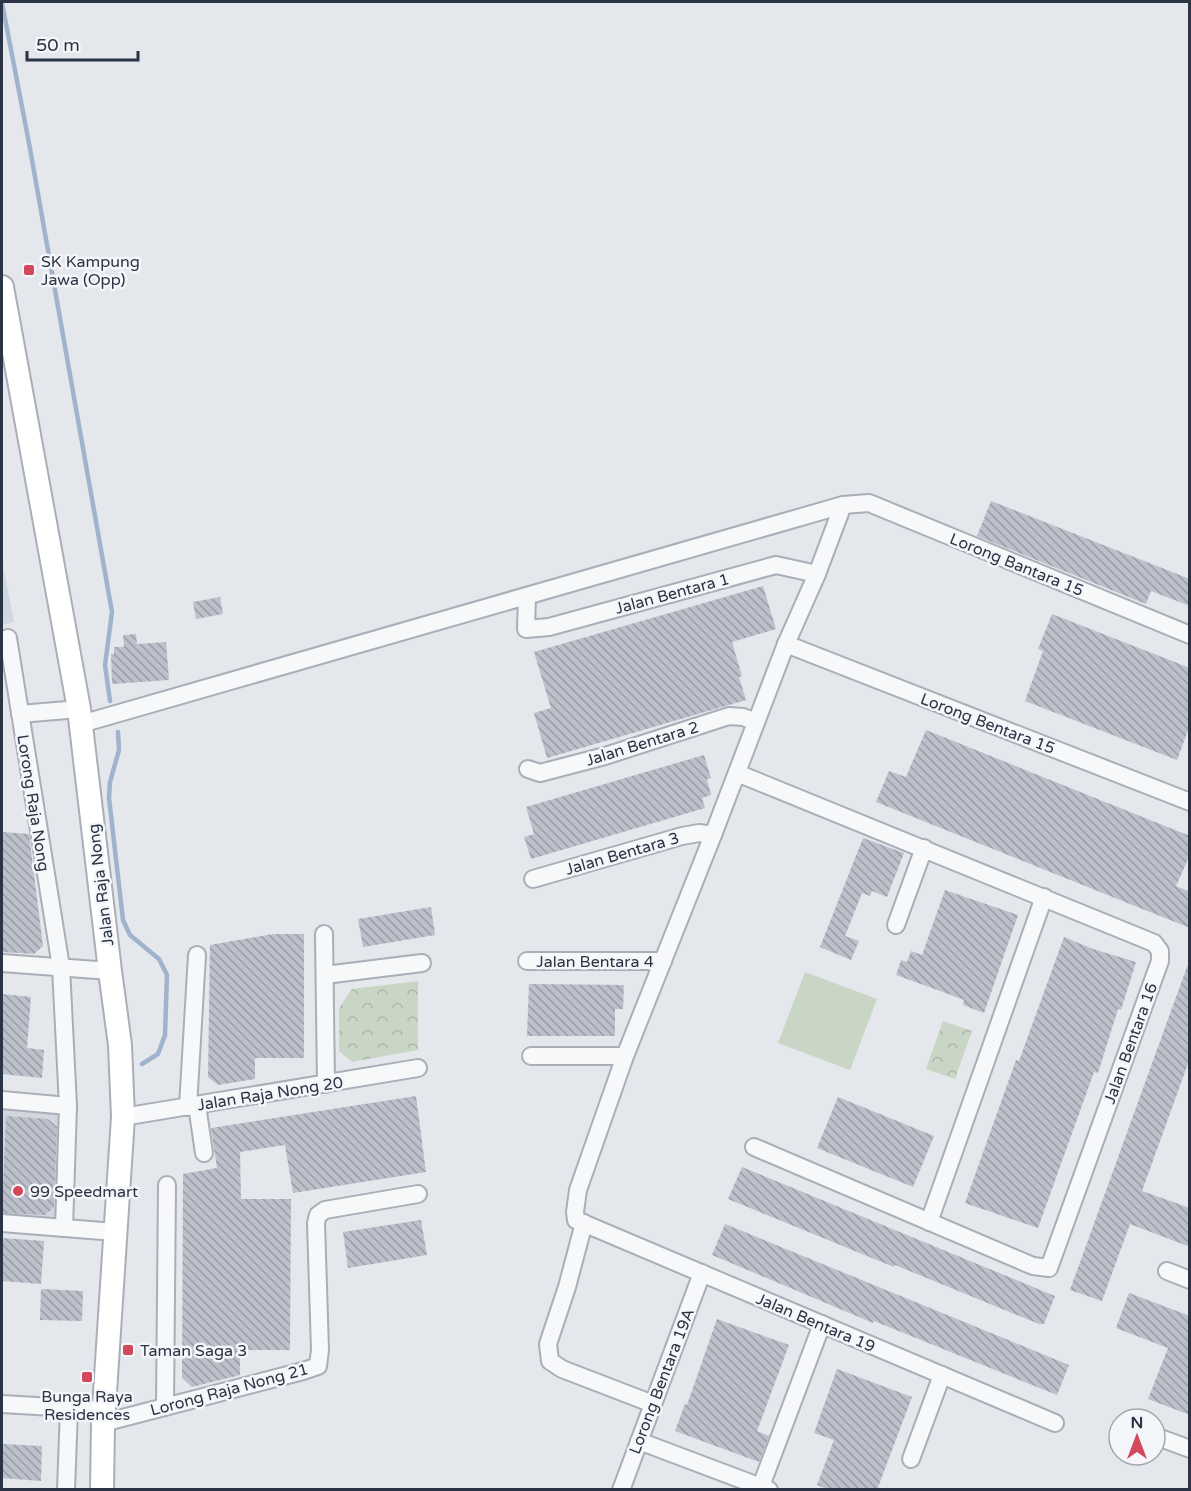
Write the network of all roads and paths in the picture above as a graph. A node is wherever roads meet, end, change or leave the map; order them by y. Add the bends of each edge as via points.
1 (2, 287) edge
2 (843, 505) junction
3 (817, 574) junction
4 (527, 596) junction
5 (1190, 635) edge
6 (8, 638) dead end
7 (786, 644) junction
8 (20, 714) junction
9 (80, 716) junction
10 (756, 722) junction
11 (528, 769) dead end
12 (737, 773) junction
13 (1190, 802) edge
14 (713, 835) junction
15 (924, 848) junction
16 (533, 879) dead end
17 (1044, 897) junction
18 (896, 925) dead end
19 (324, 934) dead end
20 (197, 955) dead end
21 (527, 961) dead end
22 (663, 961) junction
23 (2, 963) edge
24 (422, 963) dead end
25 (61, 968) junction
26 (110, 971) junction
27 (325, 975) junction
28 (531, 1056) dead end
29 (625, 1056) junction
30 (418, 1068) dead end
31 (326, 1084) junction
32 (2, 1100) edge
33 (68, 1106) junction
34 (192, 1106) junction
35 (123, 1117) junction
36 (754, 1148) dead end
37 (204, 1153) dead end
38 (167, 1185) dead end
39 (418, 1194) dead end
40 (580, 1222) junction
41 (929, 1222) junction
42 (2, 1223) edge
43 (64, 1228) junction
44 (115, 1232) junction
45 (1167, 1271) dead end
46 (702, 1273) junction
47 (1190, 1280) edge
48 (822, 1324) junction
49 (942, 1375) junction
50 (2, 1404) edge
51 (653, 1404) junction
52 (165, 1407) junction
53 (69, 1409) junction
54 (104, 1416) junction
55 (1055, 1423) dead end
56 (1167, 1440) edge
57 (639, 1441) junction
58 (1190, 1449) edge
59 (912, 1459) dead end
60 (765, 1488) edge
61 (66, 1490) edge
62 (102, 1490) edge
63 (621, 1490) edge

1 - 9 main road, Jalan Raja Nong
2 - 3 street
2 - 4 street, Lorong Bantara 15
2 - 5 street, Lorong Bantara 15 via 869,503
3 - 4 street, Jalan Bentara 1 via 776,565 549,627 525,628
3 - 7 street
4 - 9 street, Lorong Bantara 15
6 - 8 street, Lorong Raja Nong
7 - 10 street
7 - 13 street, Lorong Bentara 15
8 - 9 street, Lorong Bantara 15
8 - 25 street, Lorong Raja Nong
9 - 26 main road, Jalan Raja Nong
10 - 11 street, Jalan Bentara 2 via 729,717 540,773
10 - 12 street
12 - 14 street
12 - 15 street, Jalan Bentara 16
14 - 16 street, Jalan Bentara 3 via 682,836
14 - 22 street
15 - 17 street, Jalan Bentara 16
15 - 18 street
17 - 41 street
17 - 41 street, Jalan Bentara 16 via 1154,943 1160,951 1160,961 1049,1268 1033,1266
19 - 27 street
20 - 34 street
21 - 22 street, Jalan Bentara 4
22 - 29 street
23 - 25 street
24 - 27 street
25 - 26 street
25 - 33 street, Lorong Raja Nong
26 - 35 main road, Jalan Raja Nong via 120,1044
27 - 31 street
28 - 29 street
29 - 40 street via 578,1190 575,1212
30 - 31 street, Jalan Raja Nong 20
31 - 34 street, Jalan Raja Nong 20
32 - 33 street
33 - 43 street, Lorong Raja Nong
34 - 35 street, Jalan Raja Nong 20
34 - 37 street
35 - 44 main road, Jalan Raja Nong
36 - 41 street, Jalan Bentara 16
38 - 52 street
39 - 52 street, Lorong Raja Nong 21 via 326,1210 318,1215 318,1366
40 - 46 street, Jalan Bentara 19
40 - 51 street via 567,1287 548,1344 550,1361
42 - 43 street
43 - 44 street
44 - 54 main road, Jalan Raja Nong
45 - 47 street
46 - 48 street, Jalan Bentara 19
46 - 51 street, Lorong Bentara 19A
48 - 49 street, Jalan Bentara 19
48 - 60 street
49 - 55 street, Jalan Bentara 19
49 - 59 street
50 - 53 street, Lorong Raja Nong 21
51 - 57 street, Lorong Bentara 19A
52 - 54 street, Lorong Raja Nong 21
53 - 54 street, Lorong Raja Nong 21
53 - 61 street
54 - 62 main road, Jalan Raja Nong
56 - 58 street
57 - 60 street
57 - 63 street, Lorong Bentara 19A

